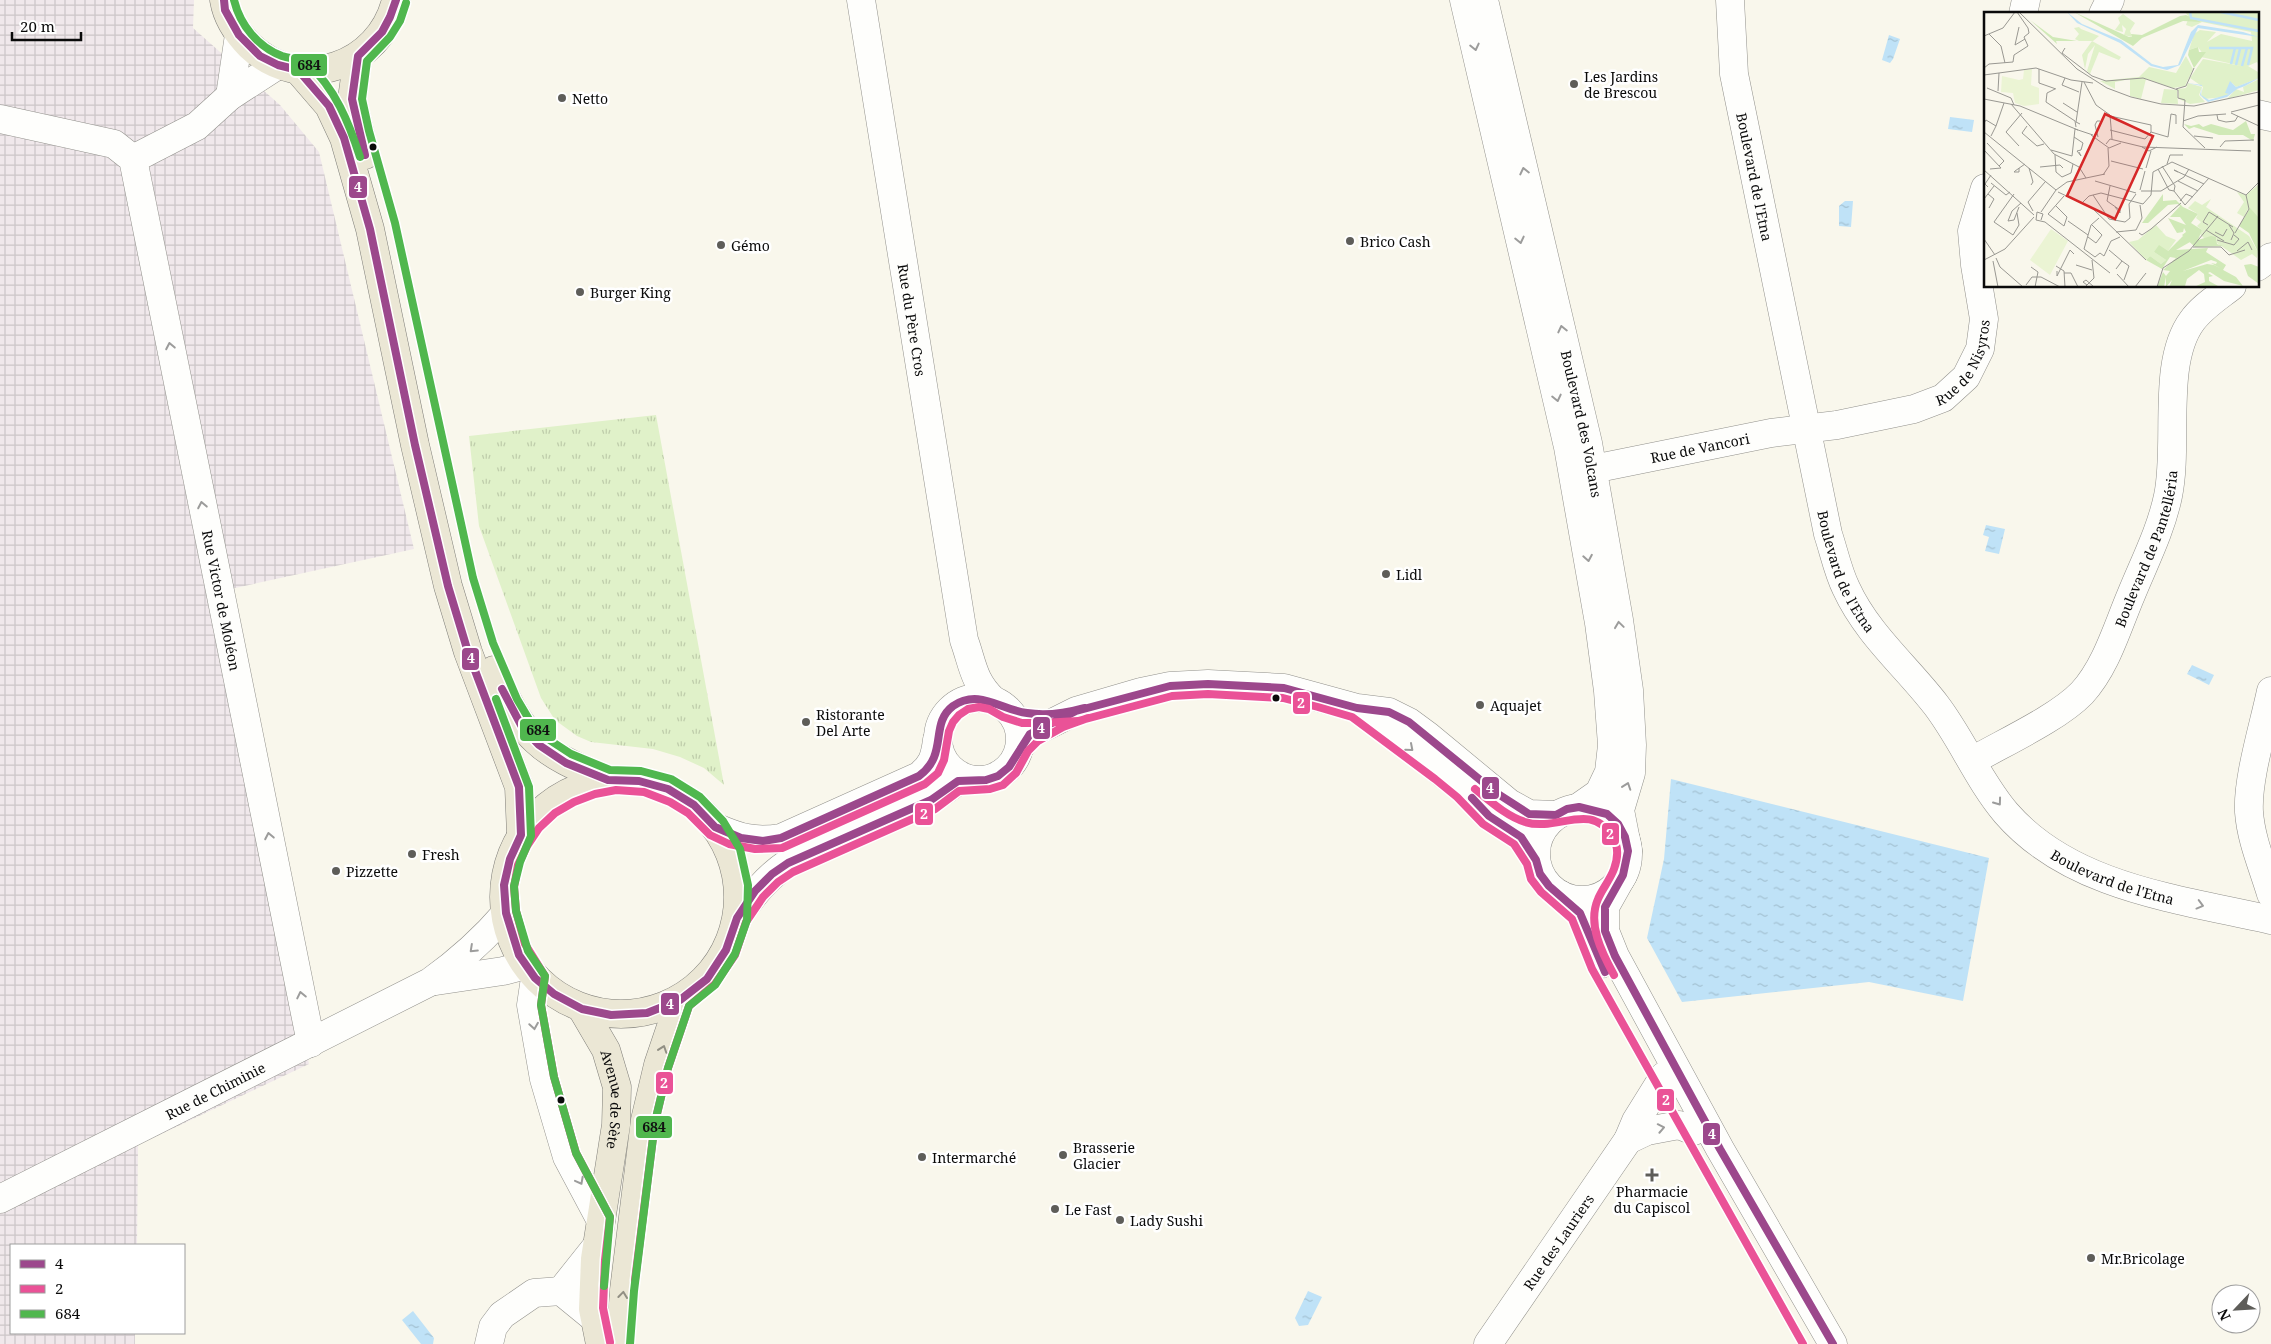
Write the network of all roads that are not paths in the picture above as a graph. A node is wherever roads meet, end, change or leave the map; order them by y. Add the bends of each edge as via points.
1 (224, 0) edge
2 (396, 0) edge
3 (860, 0) edge
4 (1464, 0) edge
5 (1484, 0) edge
6 (1730, 0) edge
7 (2110, 0) edge
8 (2104, 12) edge
9 (239, 36) junction
10 (358, 56) junction
11 (288, 68) junction
12 (230, 96) junction
13 (2258, 114) edge
14 (2271, 117) edge
15 (0, 119) edge
16 (133, 159) junction
17 (1984, 191) edge
18 (2271, 257) edge
19 (2258, 266) edge
20 (2229, 288) edge
21 (1806, 430) junction
22 (1593, 469) junction
23 (964, 640) junction
24 (2271, 691) edge
25 (1000, 704) junction
26 (952, 707) junction
27 (1357, 708) junction
28 (1076, 711) junction
29 (937, 740) junction
30 (1020, 747) junction
31 (1972, 761) junction
32 (608, 780) junction
33 (969, 780) junction
34 (1567, 811) junction
35 (715, 826) junction
36 (521, 835) junction
37 (1536, 860) junction
38 (1625, 863) junction
39 (2271, 894) edge
40 (1560, 895) junction
41 (506, 913) junction
42 (737, 918) junction
43 (2271, 920) edge
44 (530, 971) junction
45 (430, 982) junction
46 (680, 1000) junction
47 (582, 1008) junction
48 (311, 1043) junction
49 (1664, 1076) junction
50 (1694, 1131) junction
51 (1628, 1140) junction
52 (0, 1199) edge
53 (600, 1219) junction
54 (596, 1247) junction
55 (561, 1291) junction
56 (594, 1318) junction
57 (489, 1344) edge
58 (600, 1344) edge
59 (620, 1344) edge
60 (1488, 1344) edge
61 (1814, 1344) edge
62 (1834, 1344) edge

1 - 9 main road via 225,10
2 - 10 main road via 386,26 374,43
3 - 23 street, Rue du Père Cros
4 -> 34 street, Boulevard des Volcans via 1568,447 1608,691 1612,745 1609,772 1599,793
22 -> 5 street, Boulevard des Volcans
6 - 21 street, Boulevard de l'Etna via 1734,74
7 - 8 street
9 - 11 main road via 260,56
9 - 12 street
10 - 11 main road via 330,68
10 - 32 main road via 352,99 359,133 385,225 463,581 484,646 522,727 539,745 566,763
11 - 12 street
11 - 36 main road via 329,106 344,138 370,229 448,586 468,652 519,787
12 - 16 street via 197,126
13 - 14 street
15 - 16 street via 114,144
48 -> 16 street, Rue Victor de Moléon
17 - 21 street, Rue de Nisyros via 1972,231 1984,319 1980,349 1966,377 1943,398 1914,409
18 - 19 street
20 - 31 street, Boulevard de Pantelléria via 2192,321 2178,348 2168,497 2155,538 2101,666 2081,694 2055,714
21 - 22 street, Rue de Vancori via 1771,433
21 - 31 street, Boulevard de l'Etna via 1828,534 1846,588 1874,634 1935,704
38 -> 22 street, Boulevard des Volcans via 1620,810 1631,773 1629,690
23 - 25 street, Rue du Père Cros via 975,679 981,689
23 - 26 street, Rue du Père Cros via 962,688
24 - 39 street via 2249,792 2253,836
25 - 26 street via 979,697
25 - 28 street via 1025,713
25 - 30 street via 1015,719 1020,732
26 - 29 street via 944,716
27 - 28 street via 1284,688 1208,684 1170,686
27 - 34 street via 1389,712 1409,722 1494,792 1529,814
27 -> 37 street via 1441,771 1489,816 1521,837
28 - 30 street via 1030,734
29 - 33 street via 946,765
29 - 35 street via 930,767 919,776 782,838 763,841 741,838
30 - 33 street via 1009,768 998,776
31 -> 43 street, Boulevard de l'Etna via 2006,812 2028,836 2069,862 2116,883
32 - 35 main road via 639,781 668,789 694,805
32 - 36 main road via 574,790 544,808
33 - 42 street via 958,781 931,800 788,863 755,891
34 - 37 street via 1546,823 1539,834
34 - 38 street via 1593,808 1607,814 1625,837
35 - 42 main road via 731,854 738,886
36 - 41 main road via 510,859 504,885
37 - 40 street via 1540,874
38 - 40 street via 1615,886 1603,895 1574,900
38 - 62 street via 1605,907 1605,931 1615,956 1725,1157
40 - 49 street via 1580,913 1601,964
41 - 44 main road via 519,956
41 -> 45 street, Rue de Chiminie via 466,955
42 - 46 main road via 726,950 712,972
44 - 45 street, Rue de Chiminie via 503,971
44 - 47 main road via 554,994
44 -> 53 street via 531,1005 544,1078 567,1157
45 - 48 street, Rue de Chiminie
46 - 47 main road via 647,1012 611,1015
59 -> 46 main road via 646,1120 658,1065
47 - 53 main road, Avenue de Sète via 606,1050 617,1087 616,1125
48 - 52 street, Rue de Chiminie
49 - 50 street
49 - 51 street, Rue des Lauriers
51 -> 50 street via 1647,1131 1679,1125
50 - 61 street
51 - 60 street, Rue des Lauriers
53 - 54 main road, Avenue de Sète
54 - 55 street
54 - 56 main road, Avenue de Sète
55 - 56 street
55 - 57 street via 534,1293 502,1315 493,1327
56 - 58 main road, Avenue de Sète

